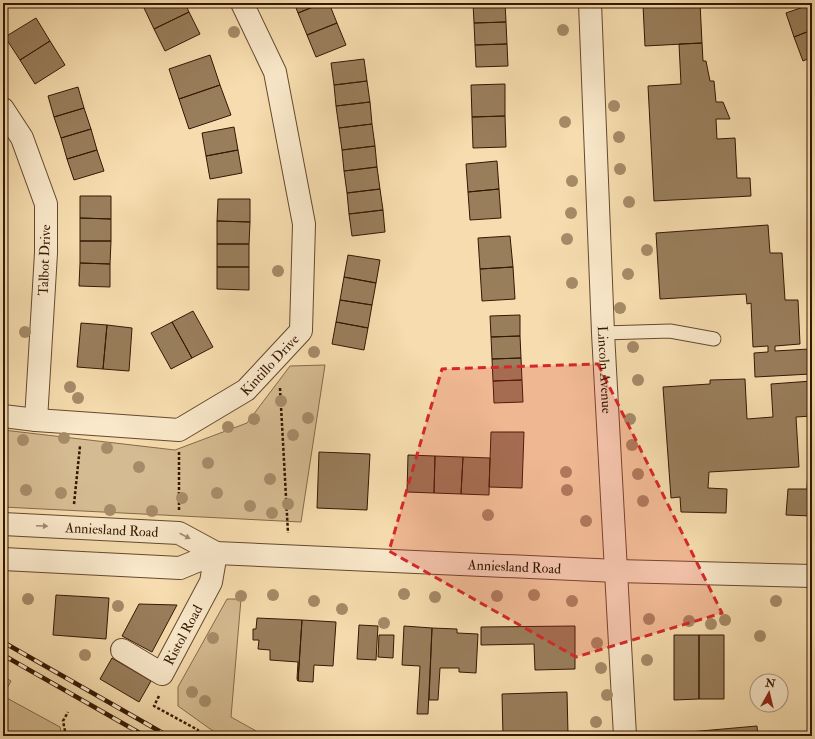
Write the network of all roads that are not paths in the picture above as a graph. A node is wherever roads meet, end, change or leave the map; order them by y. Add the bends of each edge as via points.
1 (242, 3) edge
2 (590, 3) edge
3 (3, 109) edge
4 (603, 333) junction
5 (714, 339) dead end
6 (3, 416) edge
7 (36, 420) junction
8 (3, 524) edge
9 (216, 553) junction
10 (3, 559) edge
11 (617, 571) junction
12 (812, 576) edge
13 (122, 650) dead end
14 (625, 736) edge

1 - 7 street, Kintillo Drive via 275,72 304,224 301,331 246,390 179,430
2 - 4 street, Lincoln Avenue
3 - 7 street, Talbot Drive via 22,138 46,204 46,254
4 - 5 lane via 670,330
4 - 11 street, Lincoln Avenue
6 - 7 street
8 -> 9 street, Anniesland Road via 180,533
9 - 10 street, Anniesland Road via 180,568
9 - 11 street, Anniesland Road
9 - 13 street, Ristol Road via 210,582 162,674
11 - 12 street, Anniesland Road
11 - 14 street, Lincoln Avenue

